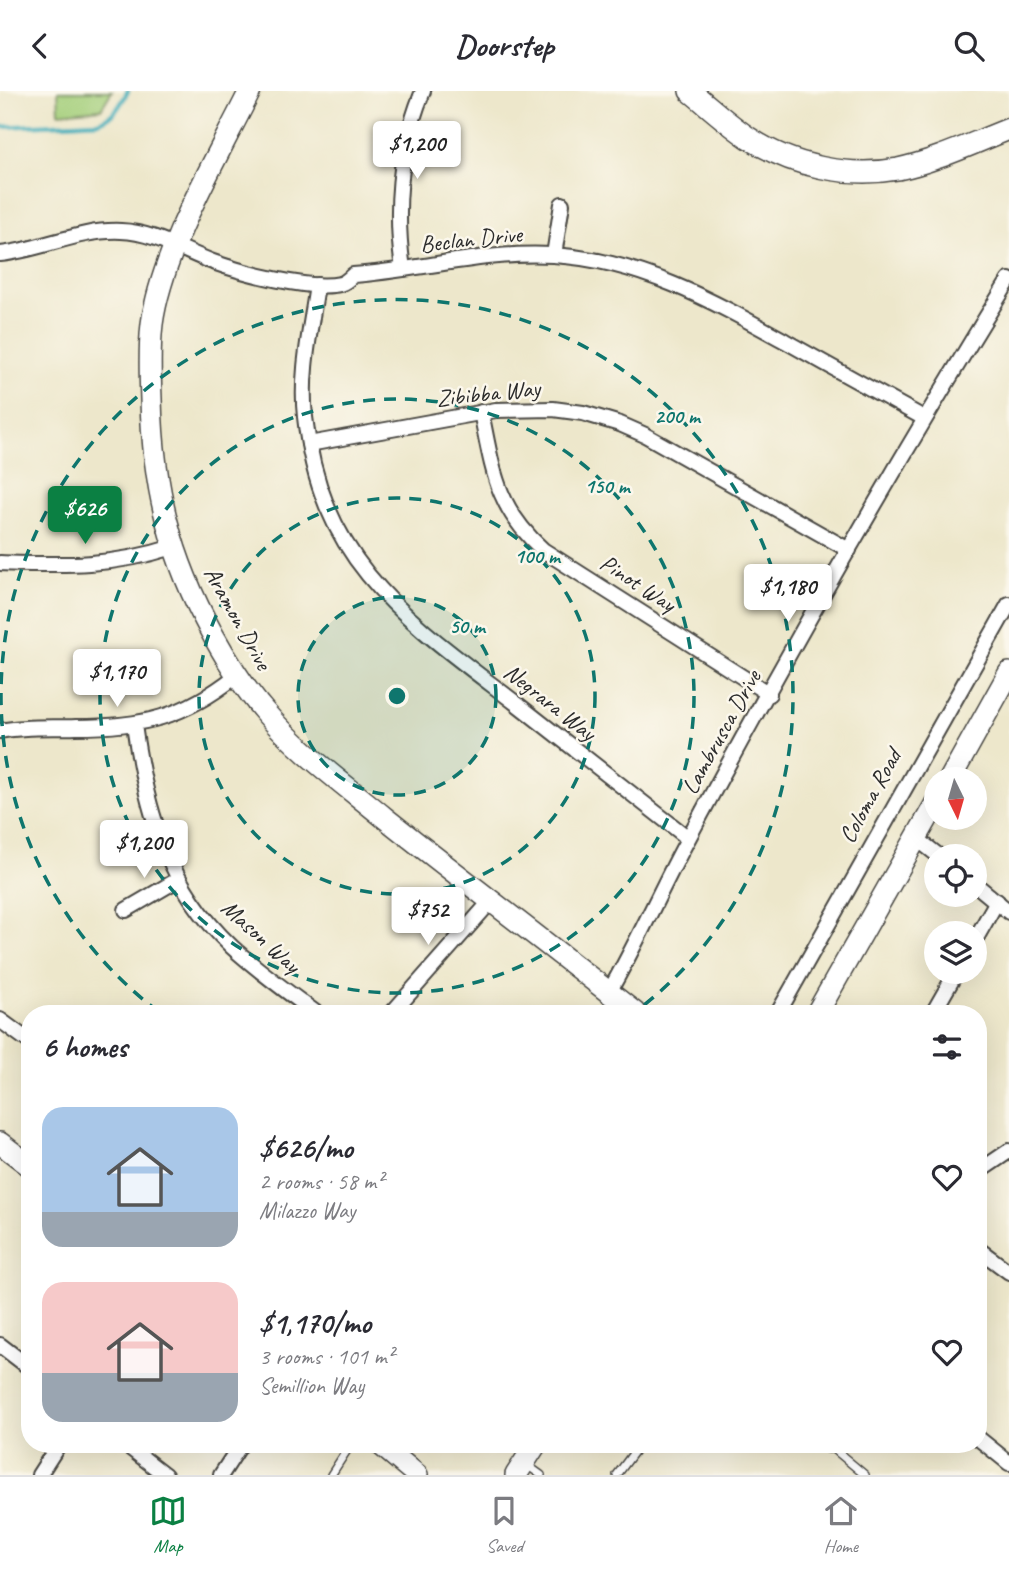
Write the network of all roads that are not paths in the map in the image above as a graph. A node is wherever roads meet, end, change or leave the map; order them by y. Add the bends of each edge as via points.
1 (250, 91) edge
2 (423, 91) edge
3 (690, 91) edge
4 (1009, 129) edge
5 (562, 204) dead end
6 (176, 246) junction
7 (0, 254) edge
8 (554, 255) junction
9 (403, 269) junction
10 (1009, 280) edge
11 (317, 285) junction
12 (481, 412) junction
13 (924, 418) junction
14 (309, 444) junction
15 (173, 547) junction
16 (849, 550) junction
17 (0, 563) edge
18 (1009, 604) edge
19 (1009, 673) edge
20 (236, 676) junction
21 (769, 694) junction
22 (134, 725) junction
23 (0, 731) edge
24 (957, 767) edge
25 (924, 824) edge
26 (688, 838) junction
27 (916, 838) junction
28 (924, 844) edge
29 (179, 880) junction
30 (987, 893) edge
31 (997, 901) junction
32 (490, 902) junction
33 (126, 910) dead end
34 (1009, 912) edge
35 (986, 921) edge
36 (950, 984) edge
37 (609, 992) junction
38 (306, 1005) edge
39 (399, 1005) edge
40 (625, 1005) edge
41 (783, 1005) edge
42 (822, 1005) edge
43 (938, 1005) edge
44 (0, 1020) edge
45 (21, 1035) edge
46 (0, 1143) edge
47 (1009, 1151) edge
48 (21, 1159) edge
49 (987, 1166) edge
50 (987, 1256) edge
51 (1009, 1272) edge
52 (0, 1345) edge
53 (21, 1361) edge
54 (987, 1445) edge
55 (53, 1453) edge
56 (136, 1453) edge
57 (235, 1453) edge
58 (345, 1453) edge
59 (397, 1453) edge
60 (533, 1453) edge
61 (633, 1453) edge
62 (839, 1453) edge
63 (1009, 1463) edge
64 (527, 1471) edge
65 (38, 1475) edge
66 (164, 1475) edge
67 (221, 1475) edge
68 (331, 1475) edge
69 (417, 1475) edge
70 (617, 1475) edge
71 (865, 1475) edge

1 - 6 street, Aramon Drive
2 - 9 street via 409,130 398,191
3 - 4 street via 750,138 789,159 852,172 922,162
5 - 8 street
6 - 7 street, Beclan Drive via 141,234 104,232
6 - 11 street, Beclan Drive via 250,273
6 - 15 street, Aramon Drive via 152,323 150,372 155,472
8 - 9 street, Beclan Drive via 519,254
8 - 13 street, Beclan Drive via 608,263 675,284
9 - 11 street, Beclan Drive via 353,275 342,284
10 - 13 street, Lambrusca Drive
11 - 14 street, Negrara Way via 304,383
12 - 14 street, Zibibba Way
12 - 16 street, Zibibba Way via 553,409 620,424
12 - 21 street, Pinot Way via 496,482 529,537
13 - 16 street, Lambrusca Drive
14 - 26 street, Negrara Way via 335,524 370,580 392,604
15 - 17 street via 124,561
15 - 20 street, Aramon Drive via 199,610
16 - 21 street, Lambrusca Drive
18 - 41 street, Coloma Road
19 - 24 street
20 - 22 street via 194,705
20 - 32 street, Aramon Drive via 294,742
21 - 26 street, Lambrusca Drive
22 - 23 street
22 - 29 street, Mason Way via 142,782
25 - 27 street
26 - 37 street, Lambrusca Drive
27 - 28 street
27 - 42 street
29 - 33 street
29 - 38 street, Mason Way via 229,945
30 - 31 street
31 - 34 street
31 - 35 street
32 - 37 street, Aramon Drive
32 - 39 street
36 - 43 street
37 - 40 street, Aramon Drive
44 - 45 street
46 - 48 street
47 - 49 street
50 - 51 street
52 - 53 street
54 - 63 street
55 - 65 street
56 - 66 street
57 - 67 street
58 - 68 lane
59 - 69 street
60 - 64 street
61 - 70 lane
62 - 71 lane

